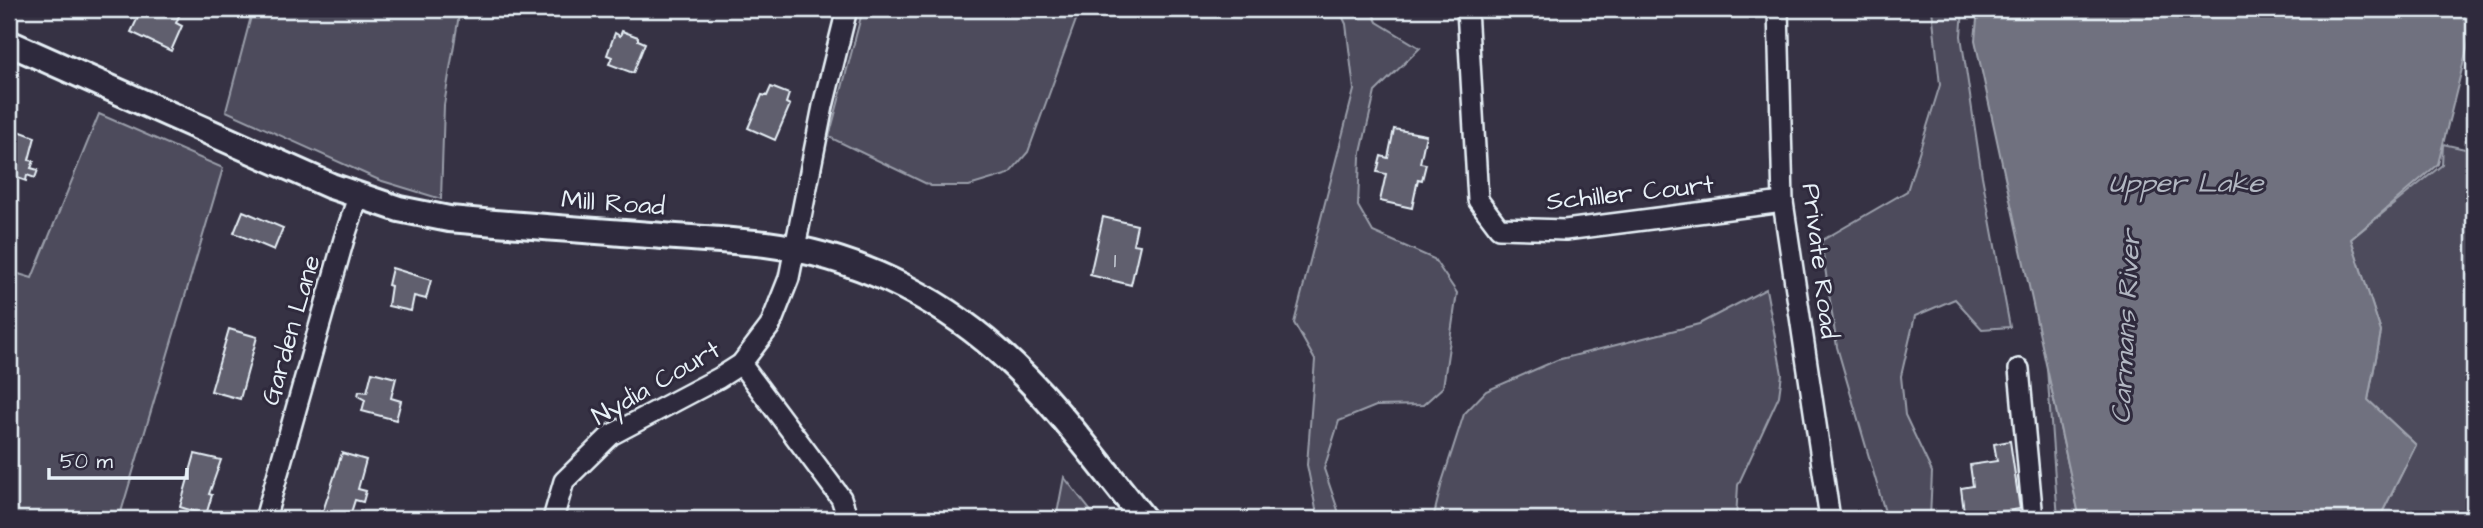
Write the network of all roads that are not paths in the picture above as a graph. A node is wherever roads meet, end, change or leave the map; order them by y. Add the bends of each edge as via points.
1 (847, 9) edge
2 (1467, 9) edge
3 (1777, 9) edge
4 (9, 43) edge
5 (358, 197) junction
6 (1783, 202) junction
7 (795, 249) junction
8 (741, 364) junction
9 (2019, 369) dead end
10 (265, 519) edge
11 (553, 519) edge
12 (848, 519) edge
13 (1144, 519) edge
14 (1830, 519) edge
15 (2033, 519) edge

1 - 7 street, Nydia Court
2 - 6 street, Schiller Court via 1478,200 1499,229 1565,230
3 - 6 street, Private Road
4 - 5 main road, Mill Road
5 - 7 main road, Mill Road via 449,219
5 - 10 street, Garden Lane
6 - 14 street, Private Road
7 - 8 street, Nydia Court via 778,311
7 - 13 main road, Mill Road via 887,278 972,330 1044,397
8 - 11 street, Nydia Court via 611,435 564,481
8 - 12 street via 841,498
9 - 15 street

